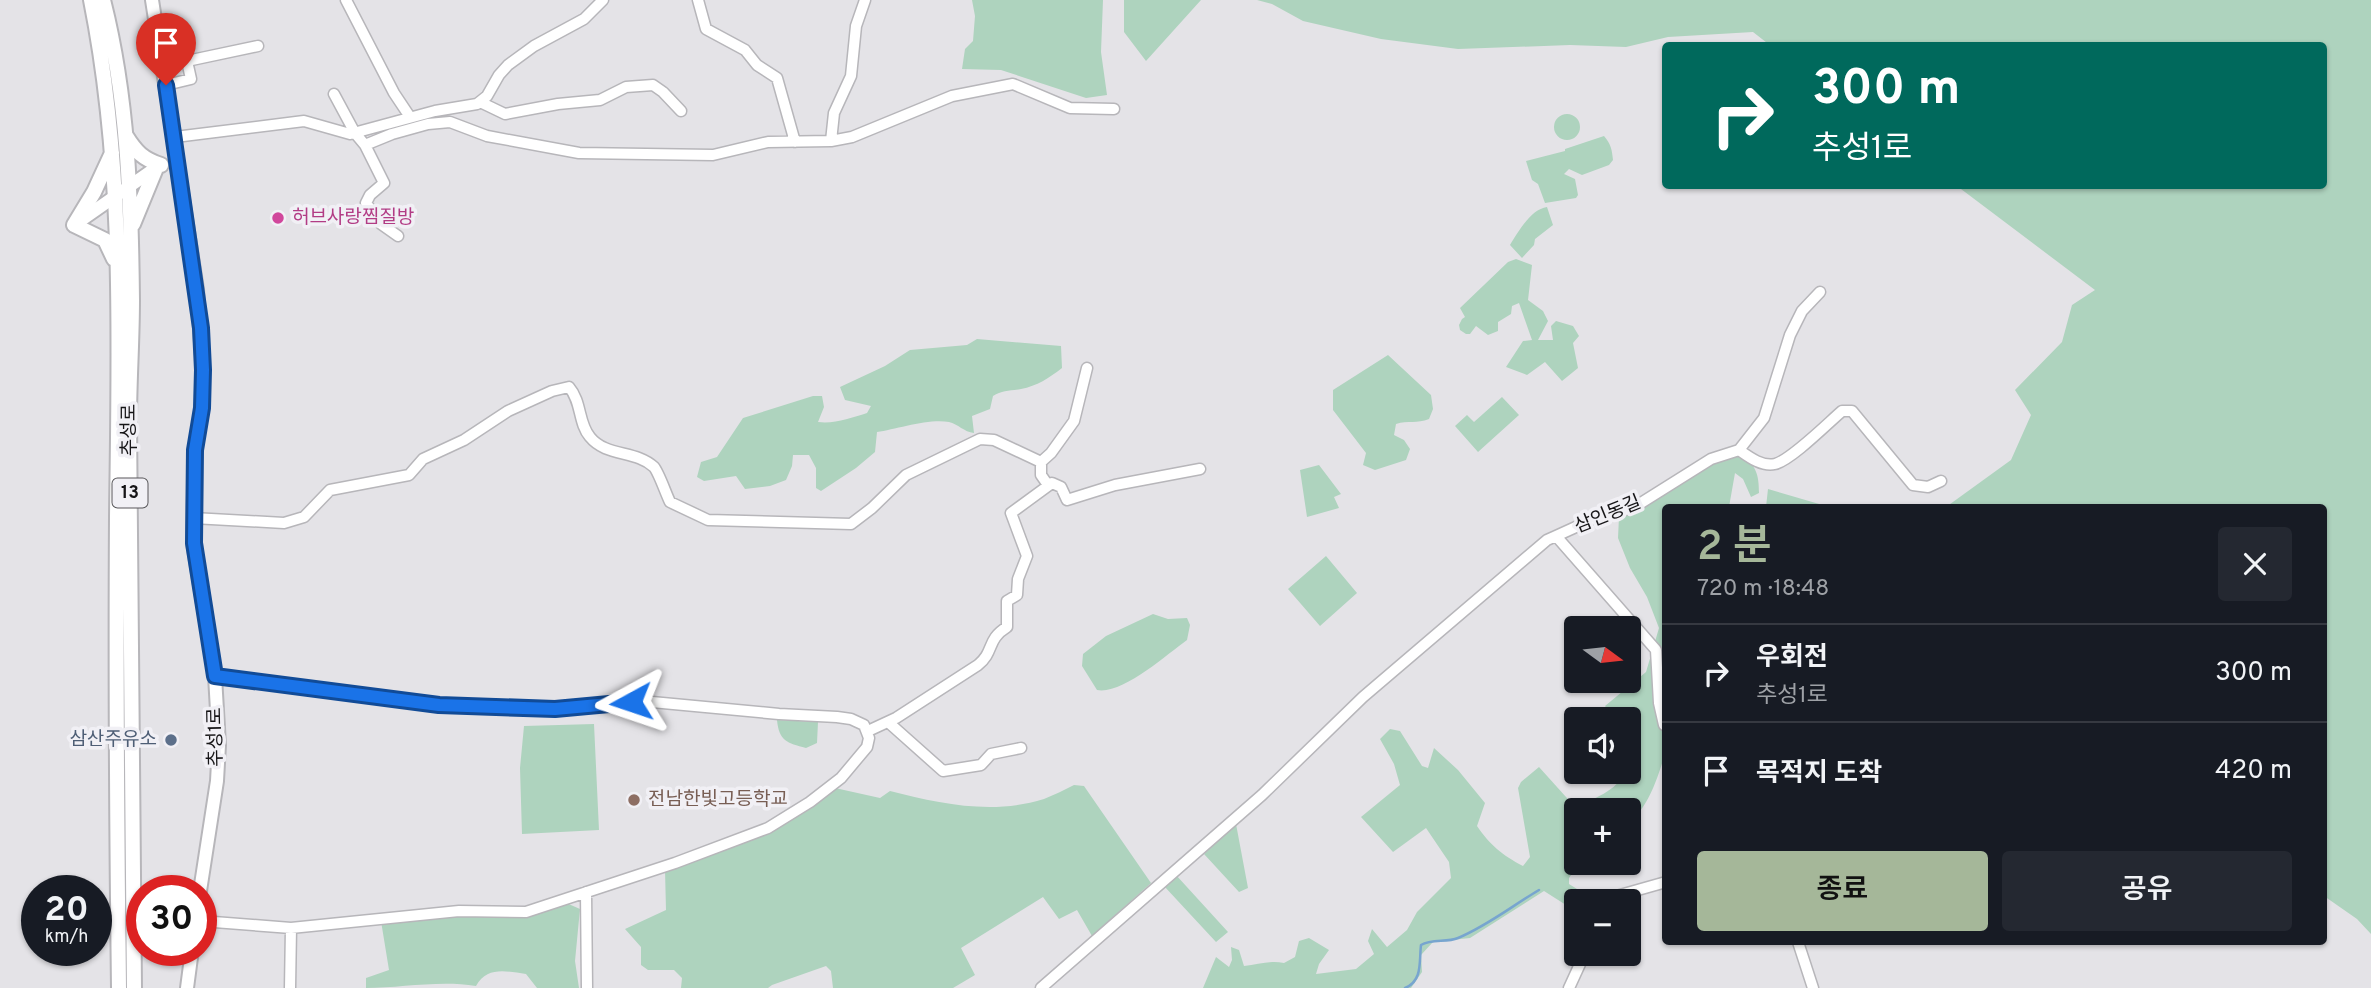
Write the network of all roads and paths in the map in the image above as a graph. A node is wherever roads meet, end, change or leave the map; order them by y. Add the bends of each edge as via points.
1 (91, 0) edge
2 (103, 0) edge
3 (152, 0) edge
4 (346, 0) edge
5 (603, 0) edge
6 (698, 0) edge
7 (865, 0) edge
8 (258, 46) dead end
9 (166, 85) junction
10 (334, 94) dead end
11 (481, 102) junction
12 (1114, 109) dead end
13 (681, 111) dead end
14 (410, 117) junction
15 (355, 132) junction
16 (125, 134) junction
17 (175, 137) junction
18 (831, 141) junction
19 (795, 142) junction
20 (365, 145) junction
21 (113, 151) junction
22 (176, 154) junction
23 (158, 166) junction
24 (122, 190) junction
25 (74, 225) junction
26 (130, 232) junction
27 (398, 236) dead end
28 (117, 267) junction
29 (1820, 292) dead end
30 (1087, 368) dead end
31 (1739, 450) junction
32 (1041, 462) junction
33 (1200, 469) dead end
34 (1941, 481) dead end
35 (1048, 485) junction
36 (193, 518) junction
37 (1556, 536) junction
38 (215, 676) junction
39 (1662, 717) edge
40 (888, 722) junction
41 (868, 731) junction
42 (1021, 748) dead end
43 (202, 875) edge
44 (1662, 883) edge
45 (1641, 889) edge
46 (586, 892) junction
47 (217, 922) edge
48 (291, 928) junction
49 (1799, 945) edge
50 (190, 966) edge
51 (1579, 966) edge
52 (119, 988) edge
53 (134, 988) edge
54 (187, 988) edge
55 (290, 988) edge
56 (587, 988) edge
57 (1041, 988) edge
58 (1569, 988) edge
59 (1813, 988) edge

1 - 21 main road, 추성로 / 13
2 - 16 main road, 추성로 / 13 via 114,41
3 - 9 street, 추성1로
4 - 14 street
5 - 11 street via 584,19 509,65
6 - 19 street via 706,29 745,50 777,78
7 - 18 street via 856,26 849,85 834,113
8 - 9 street via 187,61 191,79
9 - 17 street, 추성1로
10 - 15 street
11 - 13 street via 505,114 600,100 626,87 653,85
11 - 14 street
12 - 18 street via 1070,108 1008,85 952,96 852,137
14 - 15 street
15 - 17 street via 304,121
15 - 20 street
16 - 23 main road via 136,153
16 - 24 main road, 추성로 / 13
17 - 22 street, 추성1로
18 - 19 street
19 - 20 street via 768,142 713,155 593,154 499,138 443,122
20 - 27 street via 384,183 366,203 381,224
21 - 24 main road, 추성로 / 13
21 - 25 main road
22 - 23 street
22 - 36 street, 추성1로 via 197,289 203,370
23 - 24 street
23 - 26 main road
24 - 25 street
24 - 26 main road, 추성로 / 13
24 - 28 main road, 추성로 / 13
25 - 28 main road via 105,240
26 - 53 main road, 추성로 / 13
28 - 52 main road, 추성로 / 13
29 - 31 street via 1802,310 1764,418
30 - 32 street via 1074,421
31 - 34 street via 1757,462 1774,465 1790,457 1842,411 1852,411 1913,485 1928,487
31 - 37 street, 삼인동길 via 1711,459 1633,508 1600,516
32 - 35 street via 1041,475
32 - 36 street via 994,440 980,439 906,475 850,524 708,520 670,502 654,468 599,446 588,436 569,387 508,411 464,440 423,459 409,475 330,490 304,517 284,523
33 - 35 street via 1115,485 1067,500 1056,483
35 - 40 street via 1011,513 1027,556 1017,595 1007,601 1007,627 995,635 985,659
36 - 38 street, 추성1로
37 - 39 street, 삼인동길 via 1656,650
37 - 57 street via 1363,697 1260,797
38 - 41 street via 439,705 555,709 631,702 681,704 844,718 859,722
38 - 43 street, 추성1로 via 217,781
40 - 41 street
40 - 42 street via 943,771 981,765 991,754
41 - 46 street via 867,747 841,778 768,828
44 - 45 street
46 - 48 street via 526,912 459,911
46 - 56 street
47 - 48 street
48 - 55 street
49 - 59 street
50 - 54 street
51 - 58 street

